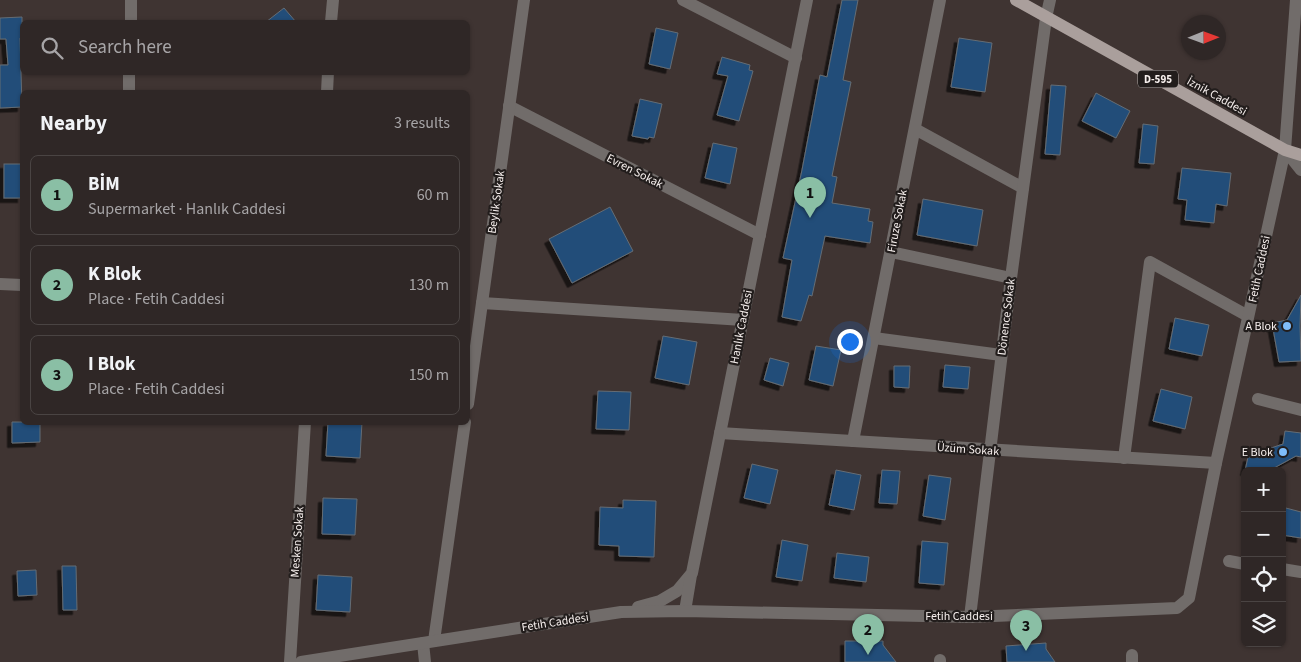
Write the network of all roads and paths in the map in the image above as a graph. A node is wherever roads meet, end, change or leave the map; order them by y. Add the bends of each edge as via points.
1 (131, 0) edge
2 (333, 0) edge
3 (524, 0) edge
4 (683, 0) edge
5 (808, 0) edge
6 (940, 0) edge
7 (1016, 0) edge
8 (1050, 0) edge
9 (1296, 0) edge
10 (1046, 18) junction
11 (131, 20) edge
12 (331, 20) edge
13 (796, 58) junction
14 (130, 75) edge
15 (328, 75) edge
16 (129, 90) edge
17 (327, 90) edge
18 (510, 106) junction
19 (915, 128) junction
20 (1285, 150) junction
21 (1301, 155) edge
22 (1301, 170) edge
23 (1023, 188) junction
24 (760, 235) junction
25 (891, 252) junction
26 (1011, 278) junction
27 (0, 284) edge
28 (20, 285) edge
29 (482, 303) junction
30 (1248, 316) junction
31 (743, 320) junction
32 (874, 338) junction
33 (1001, 355) junction
34 (470, 390) edge
35 (1258, 399) dead end
36 (1301, 410) edge
37 (305, 425) edge
38 (464, 425) edge
39 (720, 433) junction
40 (853, 441) junction
41 (989, 450) junction
42 (1124, 458) junction
43 (1216, 463) junction
44 (1229, 561) dead end
45 (1241, 563) edge
46 (1286, 570) edge
47 (1301, 572) edge
48 (692, 573) junction
49 (684, 611) junction
50 (621, 612) junction
51 (970, 617) junction
52 (428, 642) junction
53 (290, 662) edge
54 (301, 662) edge
55 (425, 662) edge

1 - 11 street
2 - 12 street
3 - 18 street, Beylik Sokak
4 - 13 street
5 - 13 street, Hanlık Caddesi
6 - 19 street, Firuze Sokak
7 - 10 main road, İznik Caddesi / D-595
8 - 10 street, Dönence Sokak
9 - 20 street, Fetih Caddesi
10 - 20 main road, İznik Caddesi / D-595
10 - 23 street, Dönence Sokak
13 - 24 street, Hanlık Caddesi
14 - 16 street
15 - 17 street
18 - 24 street, Evren Sokak
18 - 29 street, Beylik Sokak
19 - 23 street
19 - 25 street, Firuze Sokak
20 - 21 main road, İznik Caddesi / D-595
20 - 22 street
20 - 30 street, Fetih Caddesi
23 - 26 street, Dönence Sokak
24 - 31 street, Hanlık Caddesi
25 - 26 street
25 - 32 street, Firuze Sokak
26 - 33 street, Dönence Sokak
27 - 28 street
29 - 31 street
29 - 34 street, Beylik Sokak
30 - 42 street via 1150,262
30 - 43 street, Fetih Caddesi
31 - 39 street, Hanlık Caddesi
32 - 33 street
32 - 40 street, Firuze Sokak
33 - 41 street, Dönence Sokak
35 - 36 street
37 - 53 street, Mesken Sokak
38 - 52 street
39 - 40 street, Üzüm Sokak
39 - 48 street, Hanlık Caddesi
40 - 41 street, Üzüm Sokak
41 - 42 street, Üzüm Sokak
41 - 51 street, Dönence Sokak
42 - 43 street, Üzüm Sokak
43 - 51 street, Fetih Caddesi via 1189,598 1176,608
44 - 45 street
46 - 47 street
48 - 49 street
48 - 50 street, Hanlık Caddesi via 677,591 660,601
49 - 50 street, Fetih Caddesi
49 - 51 street, Fetih Caddesi
50 - 52 street, Fetih Caddesi
52 - 54 street, Fetih Caddesi
52 - 55 street

